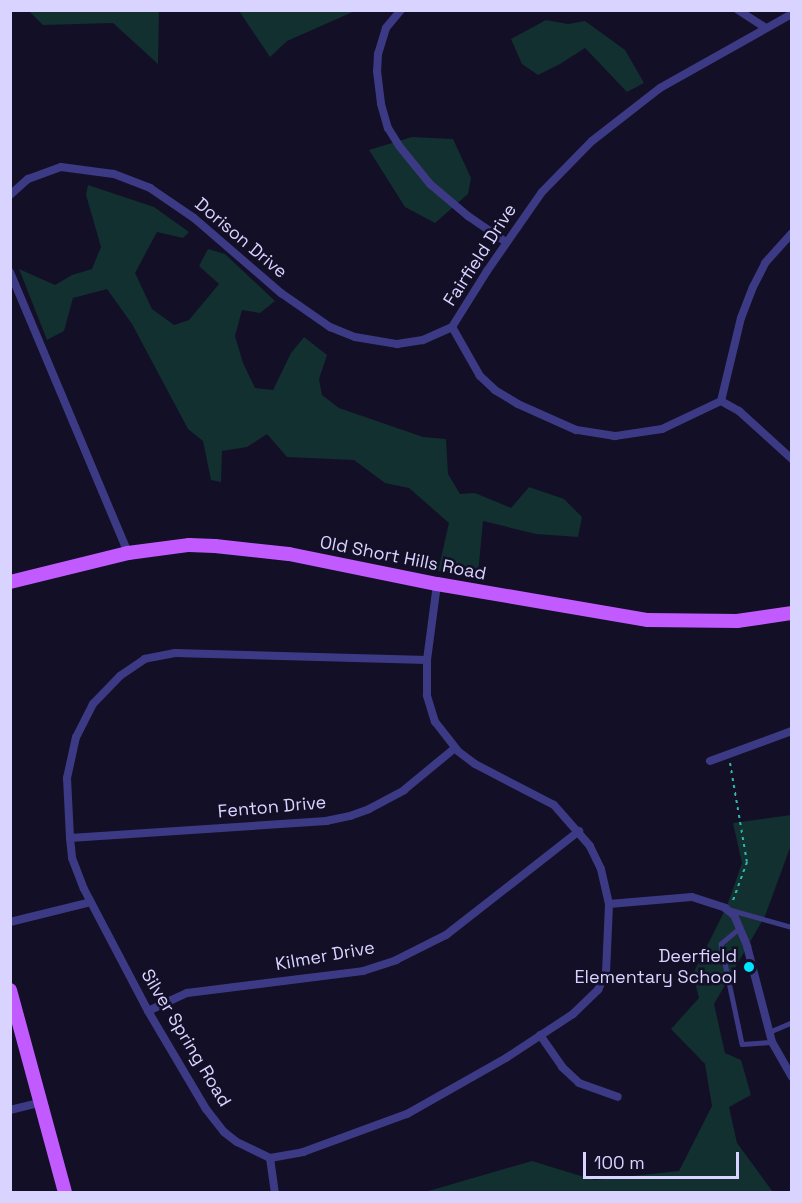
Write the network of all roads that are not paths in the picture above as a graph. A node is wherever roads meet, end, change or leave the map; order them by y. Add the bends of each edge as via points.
1 (401, 10) edge
2 (738, 10) edge
3 (792, 14) edge
4 (766, 28) junction
5 (10, 195) edge
6 (792, 232) edge
7 (506, 242) junction
8 (10, 273) edge
9 (452, 327) junction
10 (721, 401) junction
11 (792, 459) edge
12 (128, 553) junction
13 (10, 582) edge
14 (437, 584) junction
15 (792, 613) edge
16 (427, 660) junction
17 (792, 731) edge
18 (455, 748) junction
19 (710, 761) dead end
20 (579, 831) junction
21 (70, 838) junction
22 (91, 902) junction
23 (609, 904) junction
24 (727, 909) junction
25 (10, 922) edge
26 (792, 927) edge
27 (741, 928) junction
28 (10, 990) edge
29 (148, 1011) junction
30 (792, 1022) edge
31 (769, 1032) junction
32 (540, 1035) junction
33 (772, 1042) junction
34 (792, 1077) edge
35 (618, 1097) dead end
36 (41, 1102) junction
37 (10, 1110) edge
38 (270, 1158) junction
39 (65, 1192) edge
40 (275, 1192) edge

1 - 7 street via 386,28 378,54 381,104 388,128 430,184
2 - 4 street
3 - 4 street, Fairfield Drive
4 - 7 street, Fairfield Drive via 660,88 606,128 542,192
5 - 9 street, Dorison Drive via 28,179 61,167 114,174 150,188 199,221 281,293 330,327 355,337 397,344 423,340
6 - 10 street via 765,263 753,287 741,318
7 - 9 street, Fairfield Drive
8 - 12 street
9 - 10 street, Fairfield Drive via 480,376 495,390 576,430 615,436 654,431
10 - 11 street via 739,411
12 - 13 main road, Old Short Hills Road
12 - 14 main road, Old Short Hills Road via 189,545 246,547
14 - 15 main road, Old Short Hills Road via 648,620 737,621
14 - 16 street
16 - 18 street via 427,695 435,722
16 - 21 street, Silver Spring Road via 176,653 145,659 120,676 93,704 76,737 67,778
17 - 19 street
18 - 20 street via 475,764 554,805
18 - 21 street, Fenton Drive via 404,790 350,816 326,821
20 - 23 street via 600,869
20 - 29 street, Kilmer Drive via 446,935 396,960 363,971 187,993
21 - 22 street, Silver Spring Road via 72,858
22 - 25 street
22 - 29 street, Silver Spring Road
23 - 24 street via 692,897
23 - 32 street via 606,973 598,990 573,1014
24 - 26 lane
24 - 27 street
27 - 31 street
27 - 33 lane via 721,944 742,1044
28 - 36 main road
29 - 38 street, Silver Spring Road via 206,1109 224,1132 255,1153
30 - 31 lane
31 - 33 street
32 - 35 street via 562,1067 579,1083
32 - 38 street via 407,1114 303,1152
33 - 34 street
36 - 37 street
36 - 39 main road
38 - 40 street

